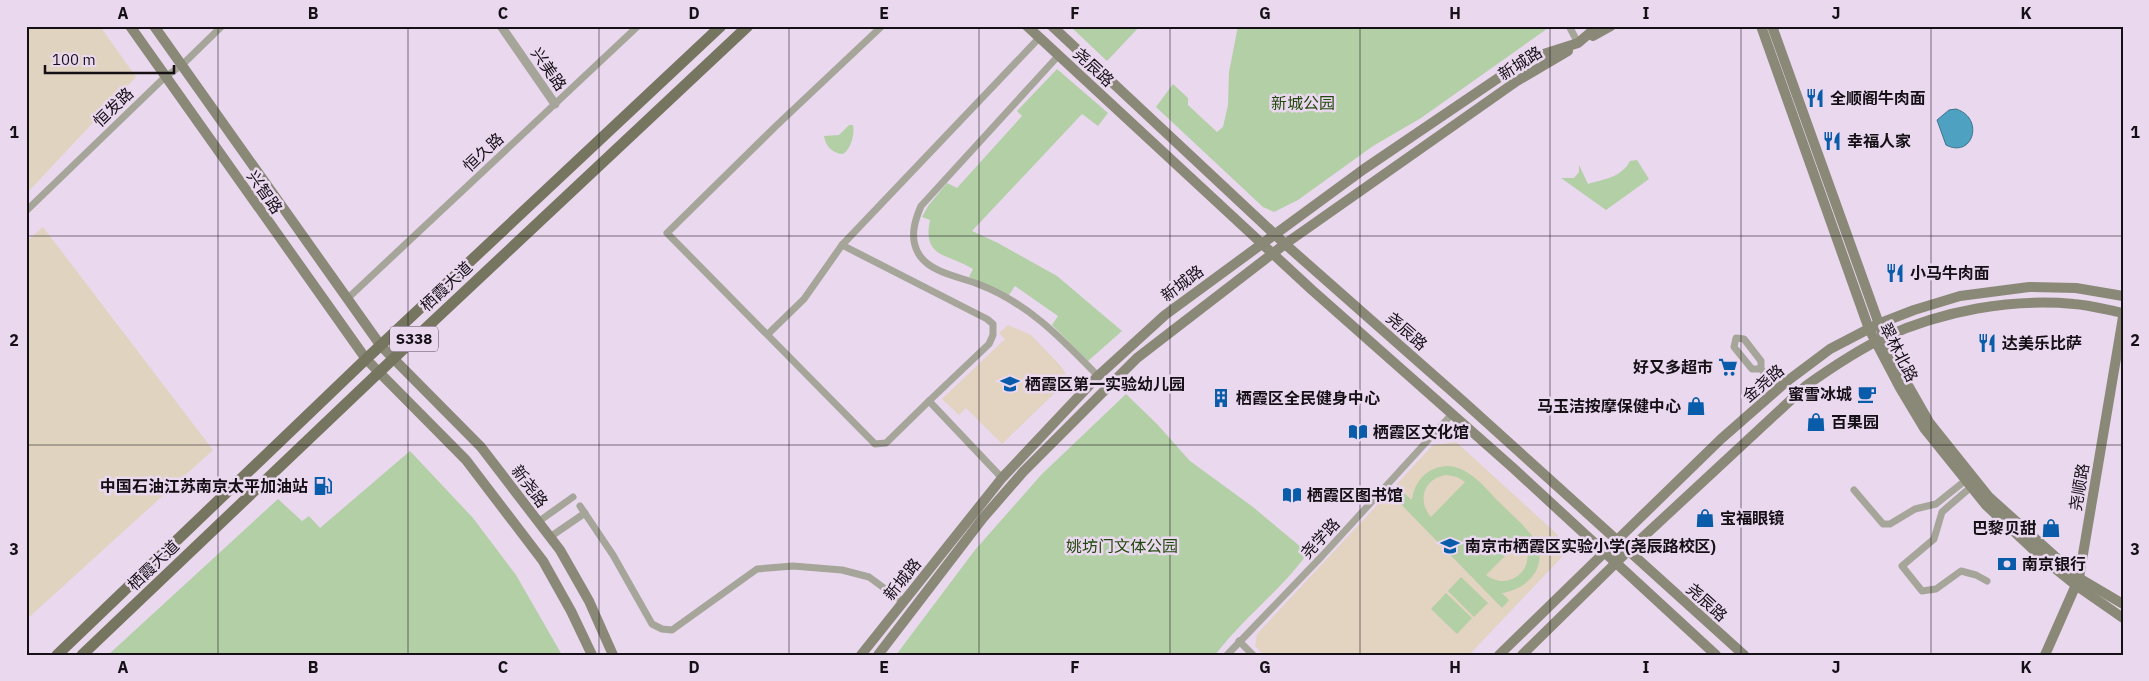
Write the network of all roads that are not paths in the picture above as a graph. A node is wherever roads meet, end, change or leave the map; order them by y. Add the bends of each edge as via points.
1 (130, 26) edge
2 (154, 26) edge
3 (222, 26) edge
4 (501, 26) edge
5 (638, 26) edge
6 (721, 26) edge
7 (748, 26) edge
8 (882, 26) edge
9 (1028, 26) edge
10 (1052, 26) edge
11 (1569, 26) edge
12 (1598, 26) edge
13 (1611, 26) edge
14 (1760, 26) edge
15 (1772, 26) edge
16 (1040, 37) junction
17 (1578, 43) junction
18 (1059, 55) junction
19 (182, 65) junction
20 (165, 77) junction
21 (555, 104) junction
22 (26, 211) edge
23 (1274, 233) junction
24 (1261, 242) junction
25 (1285, 244) junction
26 (842, 245) junction
27 (1273, 253) junction
28 (2123, 296) edge
29 (347, 299) junction
30 (2123, 313) edge
31 (2123, 318) edge
32 (1874, 326) junction
33 (768, 334) junction
34 (1880, 340) junction
35 (381, 346) junction
36 (394, 358) junction
37 (366, 359) junction
38 (1761, 369) junction
39 (380, 372) junction
40 (1098, 376) junction
41 (1778, 389) junction
42 (930, 401) junction
43 (1451, 415) junction
44 (1002, 478) junction
45 (1969, 483) junction
46 (1854, 490) dead end
47 (573, 497) dead end
48 (580, 506) dead end
49 (585, 513) junction
50 (538, 522) junction
51 (550, 537) junction
52 (1616, 540) junction
53 (1628, 551) junction
54 (1604, 552) junction
55 (1616, 563) junction
56 (1987, 581) dead end
57 (2078, 582) junction
58 (902, 602) junction
59 (2123, 604) edge
60 (2123, 618) edge
61 (1239, 641) junction
62 (57, 655) edge
63 (82, 655) edge
64 (592, 655) edge
65 (613, 655) edge
66 (860, 655) edge
67 (878, 655) edge
68 (1227, 655) edge
69 (1253, 655) edge
70 (1499, 655) edge
71 (1522, 655) edge
72 (1716, 655) edge
73 (1744, 655) edge
74 (2045, 655) edge

1 - 20 main road, 兴智路
2 - 19 main road, 兴智路
3 - 19 street, 恒发路
4 - 21 street, 兴美路
5 - 21 street, 恒久路
6 - 35 main road, 栖霞大道 / S338
7 - 36 main road, 栖霞大道 / S338
8 - 33 street via 667,233
9 - 16 main road, 尧辰路
10 - 23 main road, 尧辰路
11 - 17 street
12 - 17 main road, 新城路
13 - 25 main road, 新城路 via 1517,81
14 - 32 main road, 翠林北路
15 - 32 main road, 翠林北路
16 - 18 main road, 尧辰路
16 - 26 street
17 - 23 main road, 新城路 via 1525,60
18 - 24 main road, 尧辰路
18 - 40 street via 921,206 914,223 914,242 920,256 930,266 1009,299 1039,318
19 - 20 street, 恒发路
19 - 29 main road, 兴智路
20 - 22 street, 恒发路
20 - 37 main road, 兴智路
21 - 29 street, 恒久路
23 - 24 main road, 新城路
23 - 25 main road, 尧辰路
24 - 27 main road, 尧辰路
24 - 40 main road, 新城路 via 1165,315
25 - 27 main road, 新城路
25 - 52 main road, 尧辰路
26 - 33 street via 804,299
26 - 42 street via 987,318 993,324 989,344
27 - 43 main road, 尧辰路
27 - 67 main road, 新城路 via 1145,352 1104,389 1023,472
28 - 32 main road, 金尧路 via 2076,288 1996,290 1960,296
29 - 35 main road, 兴智路
30 - 34 main road, 金尧路 via 2051,302 1997,305 1917,325
31 - 57 main road, 尧顺路
32 - 34 main road, 翠林北路
32 - 41 main road, 金尧路 via 1830,349
33 - 42 street via 875,444 886,443
34 - 45 main road, 翠林北路 via 1900,388 1924,428
34 - 53 main road, 金尧路 via 1807,385
34 - 57 main road, 翠林北路 via 1929,422 1983,490
35 - 36 main road, 兴智路
35 - 37 main road, 栖霞大道 / S338
36 - 39 main road, 栖霞大道 / S338
36 - 50 main road, 新尧路 via 481,447
37 - 39 main road, 兴智路
37 - 62 main road, 栖霞大道 / S338
38 - 38 street via 1758,356 1744,339 1736,338 1734,347 1752,369
38 - 41 street
39 - 63 main road, 栖霞大道 / S338
39 - 64 main road via 466,460 543,561
40 - 44 main road, 新城路
41 - 52 main road, 金尧路
42 - 44 street
43 - 54 main road, 尧辰路
43 - 61 street, 尧学路
44 - 58 main road, 新城路
45 - 46 street via 1936,504 1915,508 1890,524 1884,524
45 - 56 street via 1942,512 1934,539 1902,566 1922,591 1936,589 1960,571
45 - 57 main road, 翠林北路 via 1986,505 2042,558
47 - 50 street
48 - 49 street
49 - 51 street
49 - 58 street via 652,624 662,630 672,630 757,569 794,566 842,570 869,577
50 - 51 main road, 新尧路
51 - 65 main road, 新尧路 via 589,601
52 - 53 main road, 尧辰路
52 - 54 main road, 金尧路
53 - 55 main road, 金尧路
53 - 73 main road, 尧辰路
54 - 55 main road, 尧辰路
54 - 70 main road, 金尧路
55 - 71 main road, 金尧路
55 - 72 main road, 尧辰路
57 - 59 main road, 翠林北路
57 - 60 main road, 翠林北路
57 - 74 main road, 尧顺路
58 - 66 main road, 新城路
61 - 68 street, 尧学路
61 - 69 street

